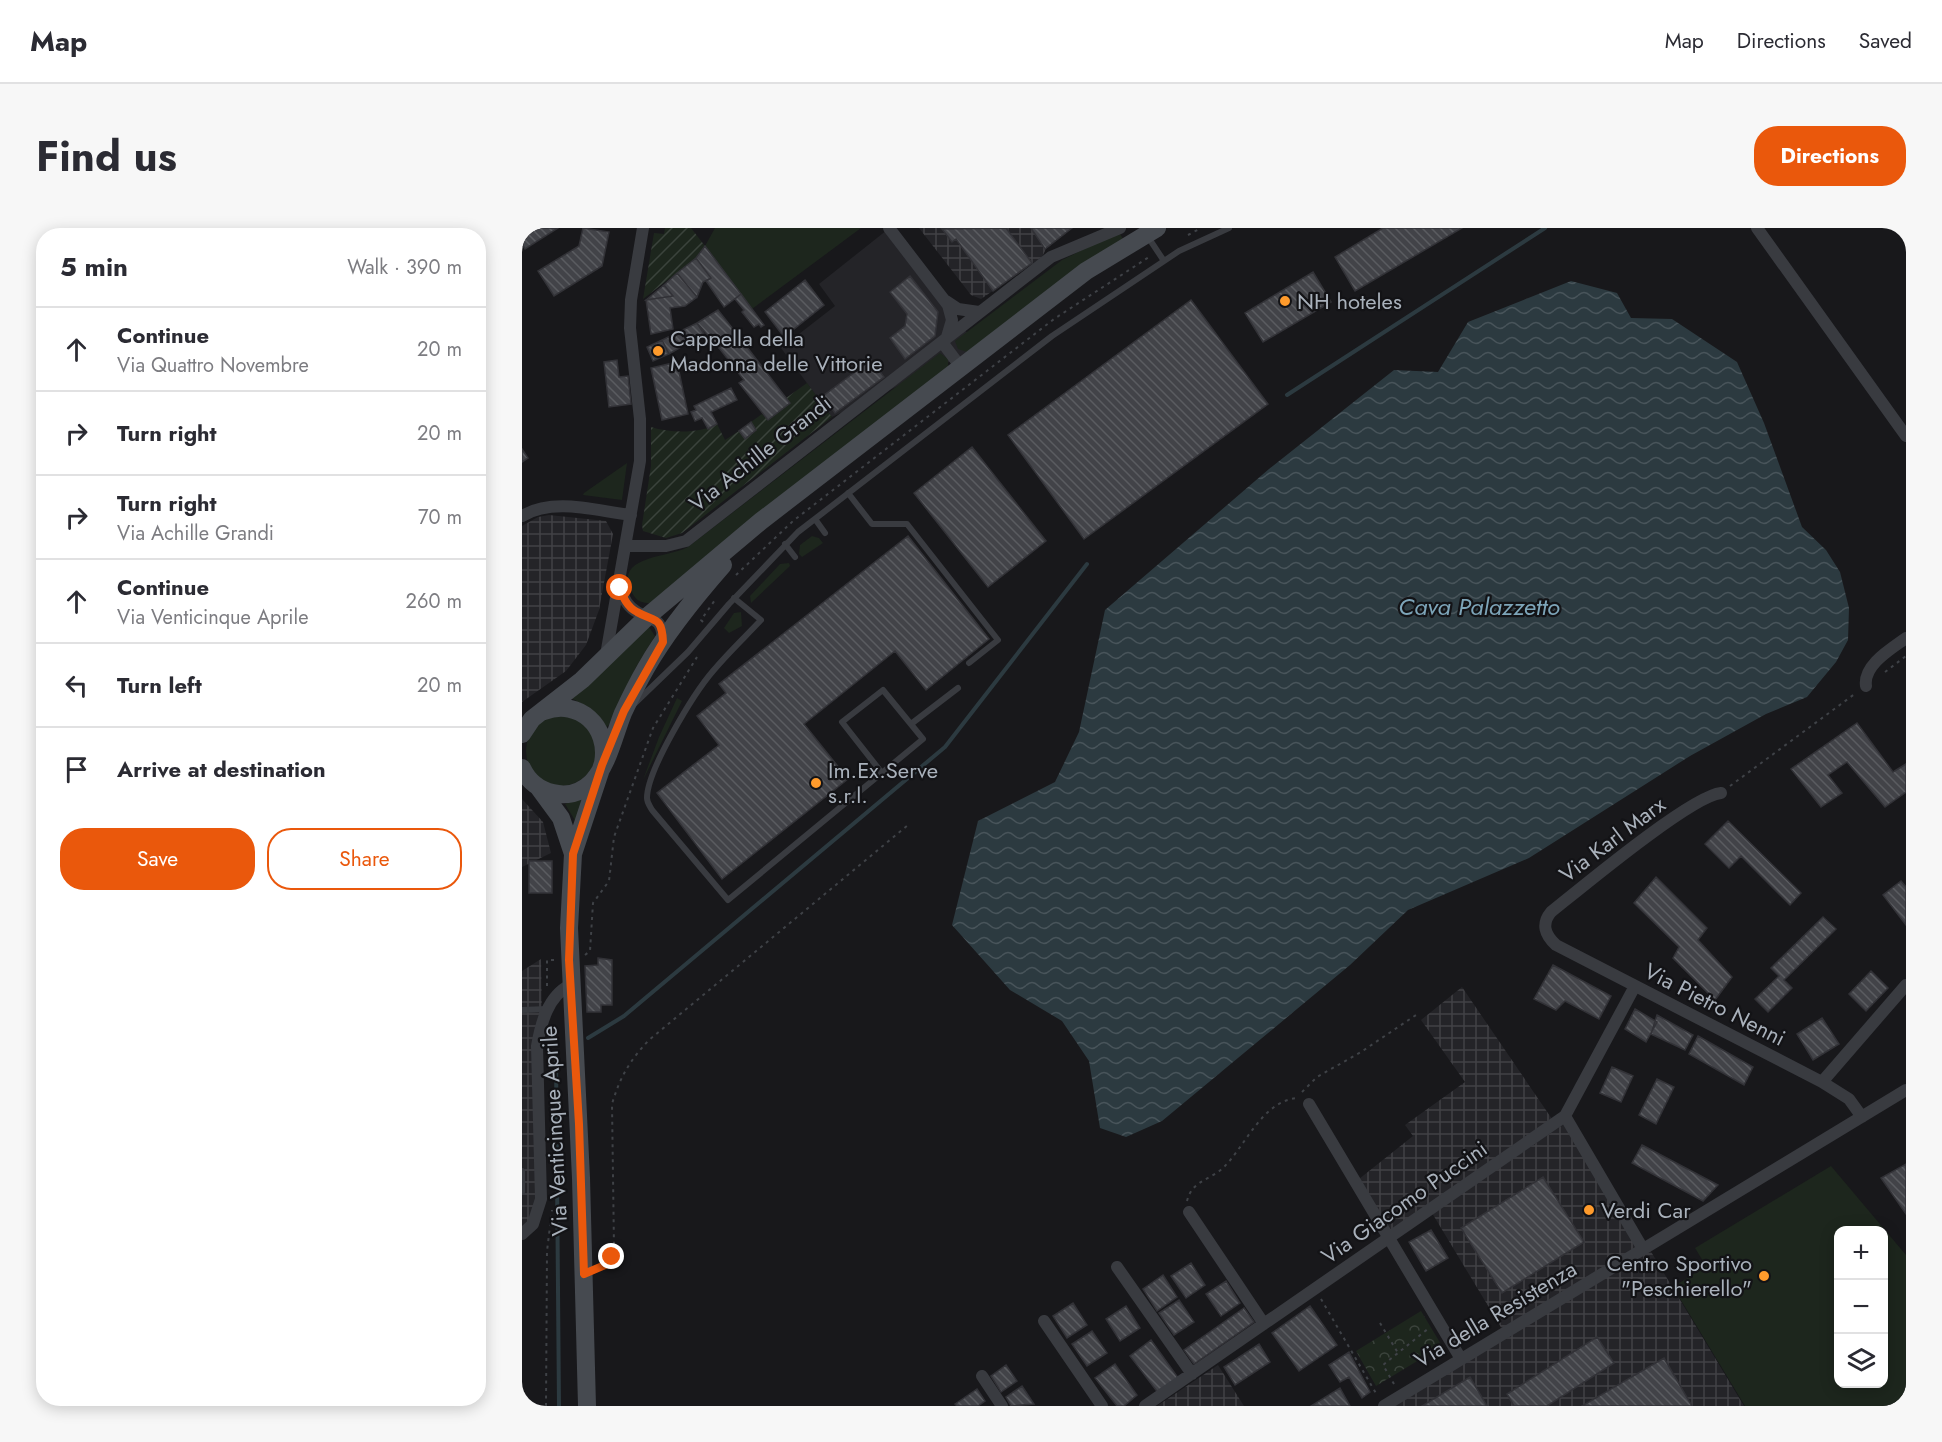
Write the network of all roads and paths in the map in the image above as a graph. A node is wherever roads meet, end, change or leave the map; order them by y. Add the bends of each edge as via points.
1 (643, 228) edge
2 (889, 228) edge
3 (1120, 228) edge
4 (1201, 228) edge
5 (1229, 228) edge
6 (1757, 228) edge
7 (1148, 230) edge
8 (1184, 237) dead end
9 (1157, 251) junction
10 (1164, 261) junction
11 (945, 300) junction
12 (979, 312) junction
13 (944, 340) junction
14 (960, 366) junction
15 (1906, 436) edge
16 (848, 493) junction
17 (631, 515) junction
18 (522, 516) edge
19 (815, 519) junction
20 (762, 521) junction
21 (825, 533) dead end
22 (785, 544) junction
23 (626, 546) junction
24 (795, 557) dead end
25 (730, 582) dead end
26 (620, 588) junction
27 (717, 597) dead end
28 (734, 598) junction
29 (648, 616) junction
30 (710, 628) junction
31 (1906, 638) edge
32 (663, 642) junction
33 (701, 651) dead end
34 (606, 656) junction
35 (1906, 656) edge
36 (969, 663) dead end
37 (1866, 686) junction
38 (958, 688) dead end
39 (624, 711) junction
40 (539, 714) junction
41 (522, 724) edge
42 (911, 724) junction
43 (522, 734) edge
44 (602, 765) junction
45 (522, 768) edge
46 (882, 773) junction
47 (522, 779) edge
48 (540, 788) junction
49 (1721, 793) joint
50 (909, 825) dead end
51 (573, 854) junction
52 (1546, 932) joint
53 (569, 960) junction
54 (1906, 985) edge
55 (570, 986) junction
56 (1635, 986) junction
57 (548, 1009) junction
58 (522, 1010) edge
59 (1416, 1015) dead end
60 (1822, 1082) junction
61 (1906, 1090) edge
62 (1309, 1104) dead end
63 (1565, 1116) junction
64 (1862, 1117) junction
65 (522, 1171) edge
66 (522, 1192) edge
67 (553, 1204) dead end
68 (1190, 1212) joint
69 (522, 1234) edge
70 (1388, 1238) junction
71 (1643, 1249) junction
72 (1118, 1267) dead end
73 (584, 1274) junction
74 (1315, 1289) junction
75 (1438, 1321) junction
76 (1044, 1322) dead end
77 (1380, 1323) dead end
78 (1264, 1324) junction
79 (1398, 1353) junction
80 (1461, 1359) junction
81 (1192, 1374) junction
82 (982, 1376) dead end
83 (1400, 1396) junction
84 (1381, 1401) edge
85 (546, 1406) edge
86 (586, 1406) edge
87 (1002, 1406) edge
88 (1102, 1406) edge
89 (1145, 1406) edge

1 - 17 street via 630,315 641,447
2 - 11 street
3 - 12 street, Via Achille Grandi via 1051,257
4 - 8 path
5 - 10 lane
6 - 15 street
7 - 9 lane
7 - 14 main road via 1086,271
9 - 10 lane
9 - 25 path via 1035,333 793,521
10 - 16 lane via 1052,336
11 - 12 street via 958,309
11 - 13 street via 952,320
12 - 13 street, Via Achille Grandi
13 - 14 street
13 - 23 street, Via Achille Grandi via 686,541 666,546
14 - 20 main road
16 - 19 lane
16 - 36 lane via 872,524 907,524 998,640
17 - 18 street via 551,506
17 - 23 street
19 - 21 lane
19 - 22 lane
20 - 29 main road
20 - 32 main road via 708,582
22 - 24 lane
22 - 28 lane
23 - 26 street
26 - 29 street via 629,606
26 - 34 street
27 - 30 path via 701,620
28 - 30 lane
28 - 46 lane via 761,620 712,672 686,711 657,764 646,801 728,900
29 - 32 street via 659,624
29 - 34 main road
30 - 39 lane via 638,702
31 - 37 street via 1876,662 1866,677
32 - 39 main road
33 - 53 path via 653,728 614,837 609,881 593,903 590,951 583,958
34 - 40 main road
35 - 37 path
37 - 49 path
38 - 42 lane
39 - 44 main road
40 - 41 main road
40 - 43 main road
40 - 44 main road via 565,708 589,718 603,739
42 - 46 lane via 924,739
42 - 46 lane via 883,690 842,722
44 - 48 main road via 593,781 577,791 557,794
44 - 51 main road, Via Venticinque Aprile
45 - 48 main road
47 - 48 main road
48 - 51 main road, Via Venticinque Aprile via 561,819
49 - 52 street, Via Karl Marx via 1706,797 1662,826 1551,912
50 - 73 path via 630,1059 612,1104 614,1247 605,1265
51 - 53 main road, Via Venticinque Aprile
52 - 56 street, Via Pietro Nenni via 1556,945
53 - 55 main road, Via Venticinque Aprile
53 - 57 path via 547,960
54 - 60 street
55 - 57 street via 560,990
55 - 73 main road, Via Venticinque Aprile
56 - 60 street, Via Pietro Nenni
56 - 63 street, Via Giacomo Puccini
57 - 58 lane
57 - 69 street via 537,1046 541,1199 537,1215
59 - 68 path via 1317,1077 1304,1089 1301,1099 1275,1107 1224,1167 1191,1190 1186,1204
60 - 64 street, Via Pietro Nenni via 1849,1099
61 - 64 street, Via della Resistenza
62 - 70 street
63 - 70 street, Via Giacomo Puccini
63 - 71 street
64 - 71 street, Via della Resistenza
65 - 66 lane
67 - 85 path via 547,1251
68 - 78 street
70 - 74 street, Via Giacomo Puccini
70 - 75 street
71 - 80 street, Via della Resistenza
72 - 81 street
73 - 86 main road, Via Venticinque Aprile
74 - 78 street, Via Giacomo Puccini
74 - 84 path
75 - 79 path
75 - 80 street
76 - 88 street
77 - 79 path
78 - 81 street, Via Giacomo Puccini
79 - 83 path via 1383,1365
80 - 83 street, Via della Resistenza
81 - 89 street, Via Giacomo Puccini
82 - 87 street
83 - 84 street, Via della Resistenza

